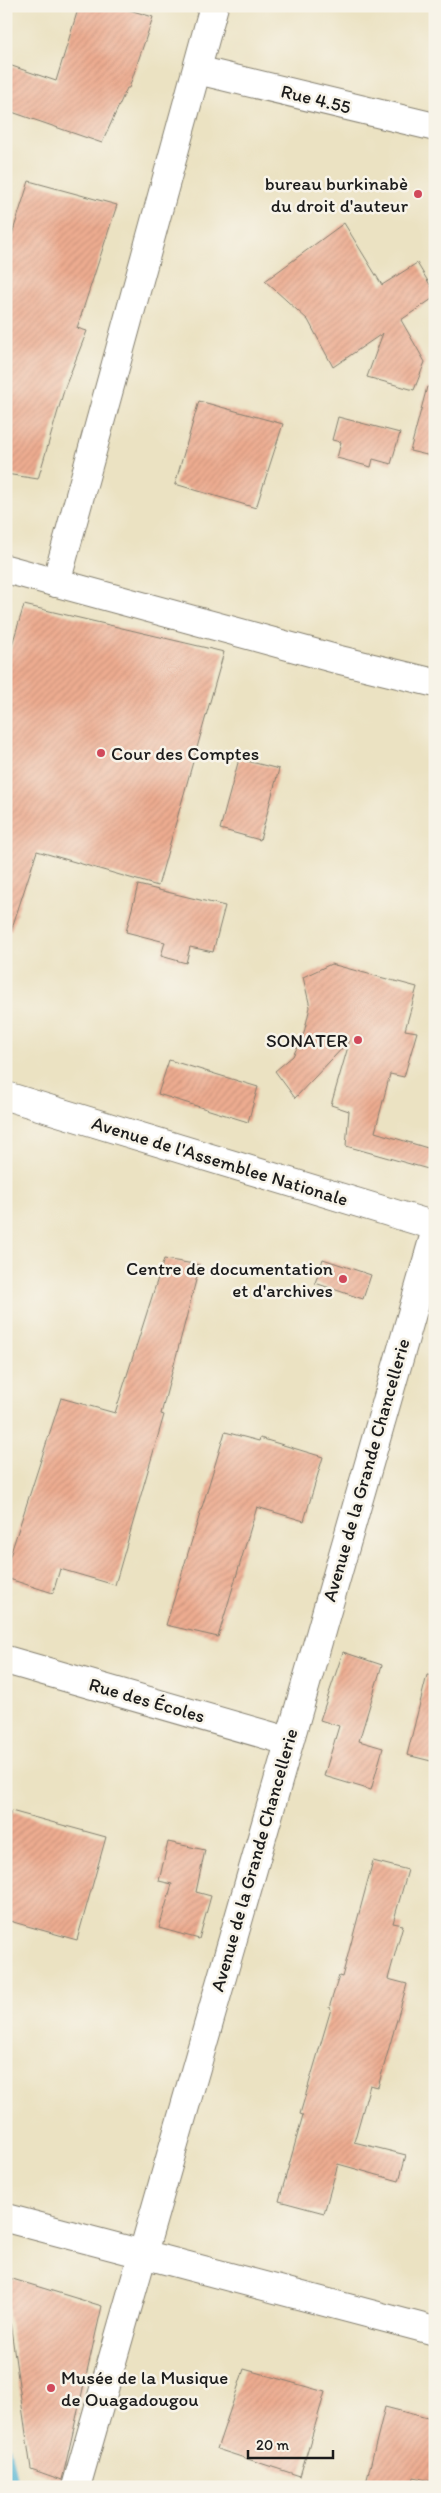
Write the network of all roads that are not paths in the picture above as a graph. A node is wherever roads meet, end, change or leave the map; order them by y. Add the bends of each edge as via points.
1 (214, 6) edge
2 (197, 70) junction
3 (435, 127) edge
4 (6, 569) edge
5 (56, 583) junction
6 (435, 683) edge
7 (6, 1096) edge
8 (435, 1226) edge
9 (435, 1233) edge
10 (6, 1660) edge
11 (288, 1741) junction
12 (6, 2218) edge
13 (143, 2252) junction
14 (435, 2331) edge
15 (76, 2487) edge

1 - 2 street
2 - 3 street, Rue 4.55
2 - 5 street
4 - 5 street
5 - 6 street
7 - 8 street, Avenue de l'Assemblee Nationale
9 - 11 street, Avenue de la Grande Chancellerie
10 - 11 street, Rue des Écoles
11 - 13 street, Avenue de la Grande Chancellerie
12 - 13 street
13 - 14 street
13 - 15 street, Avenue de la Grande Chancellerie

